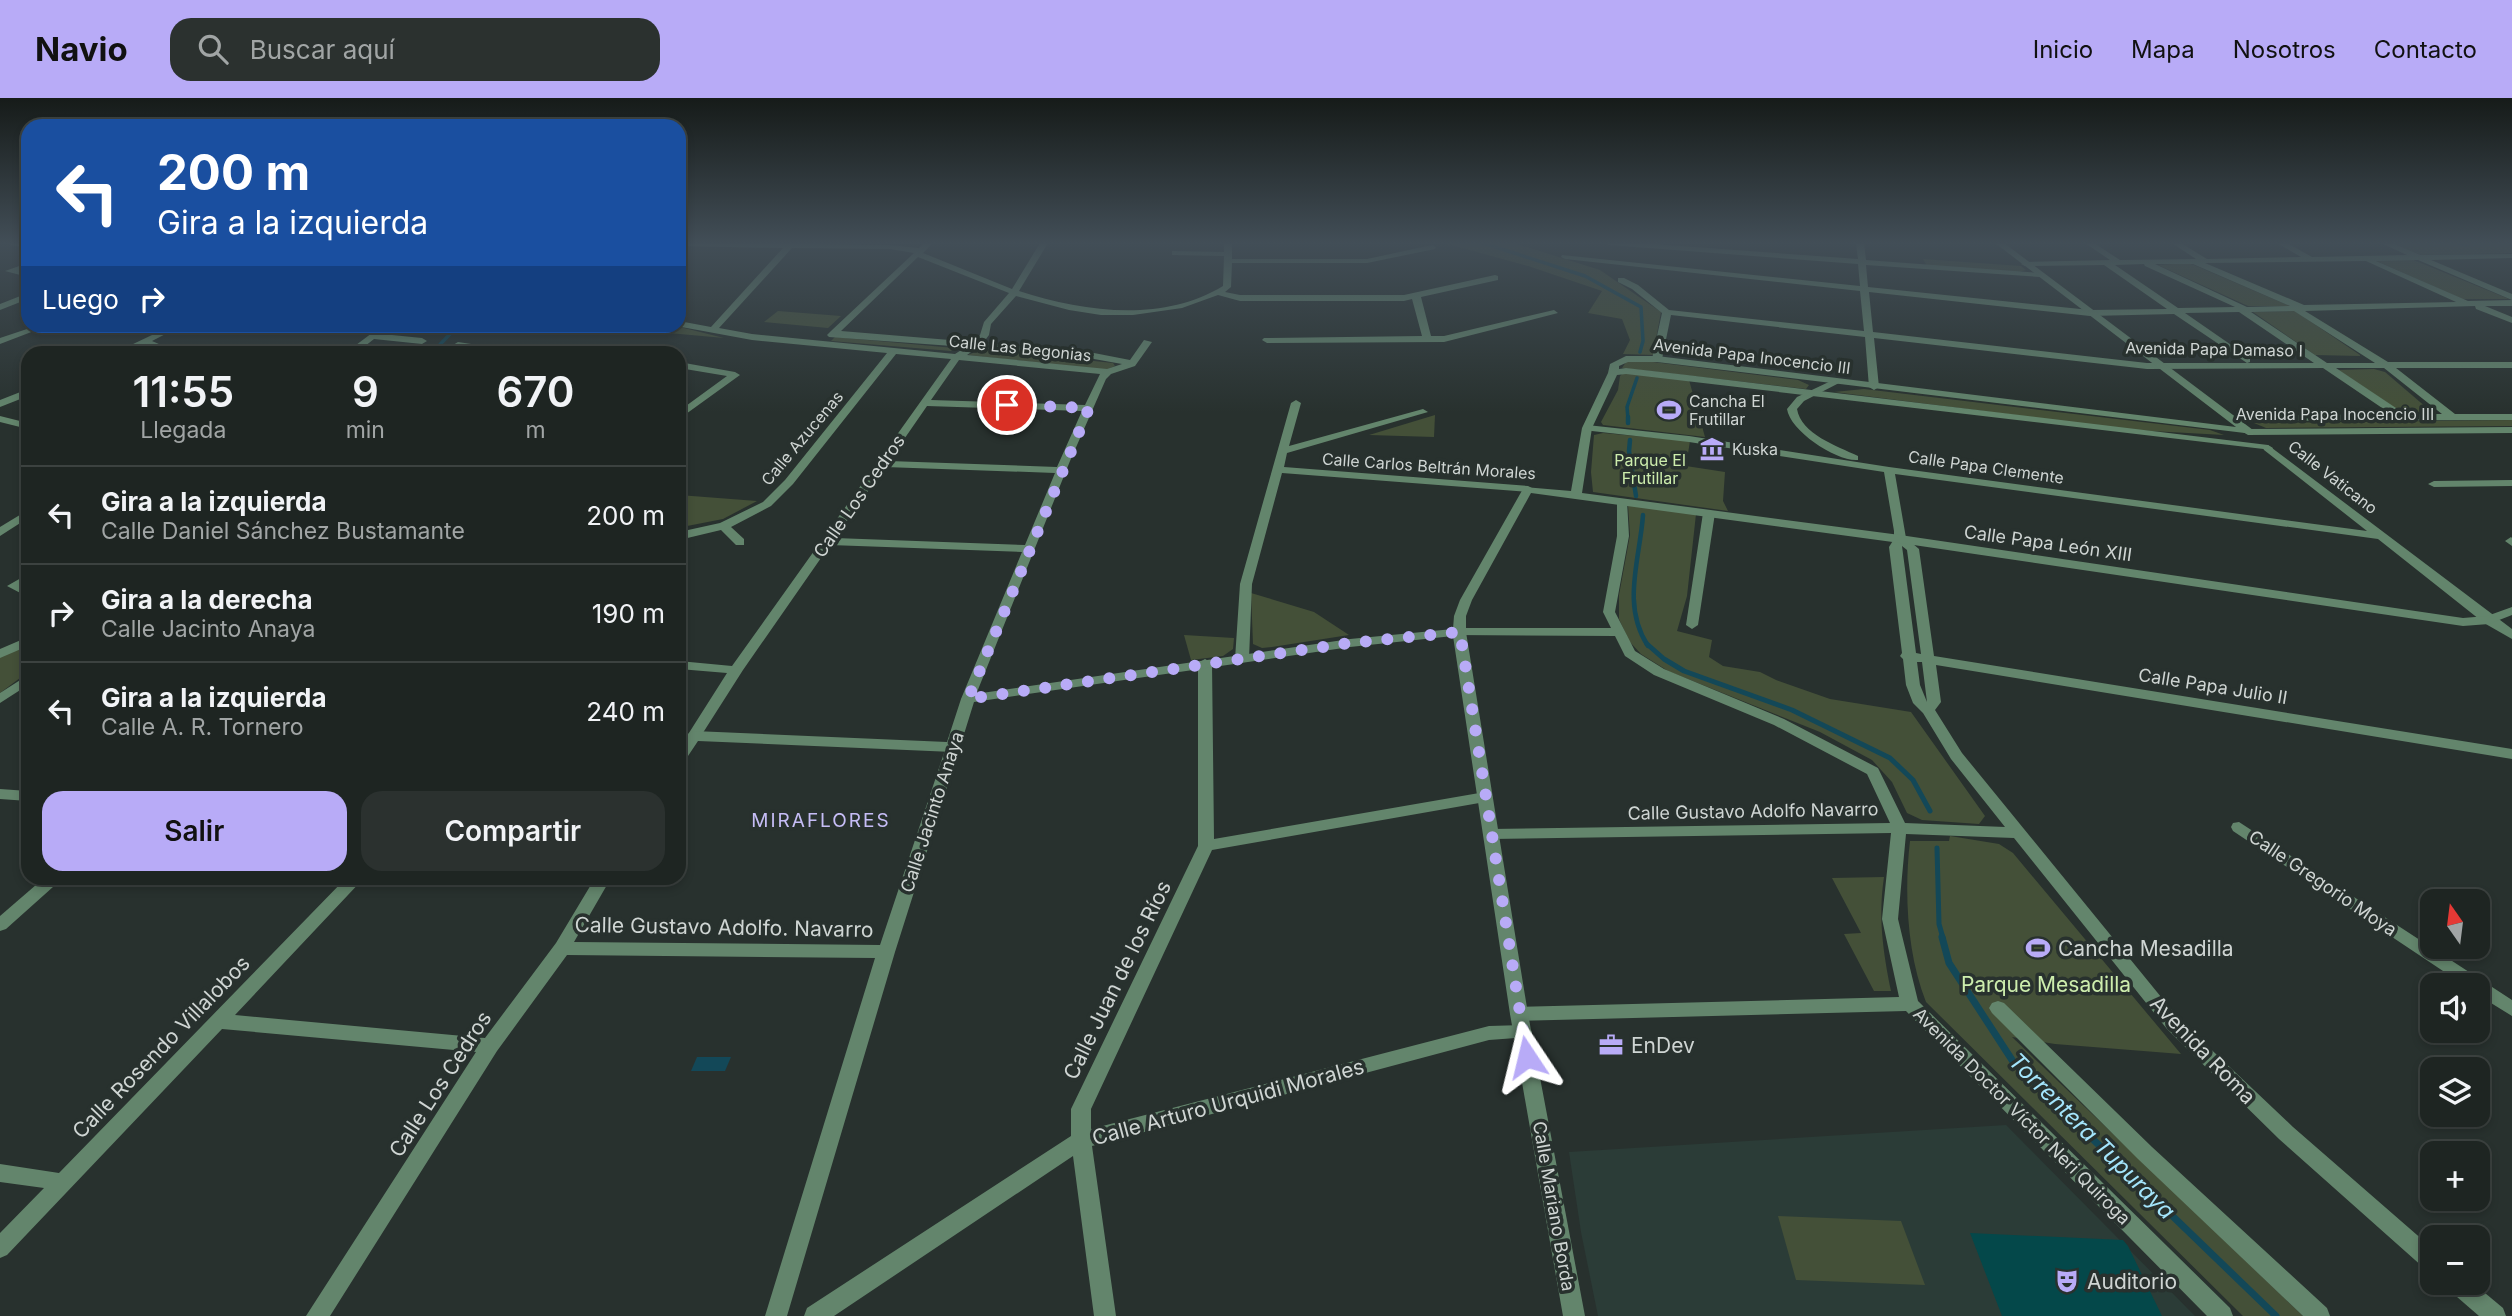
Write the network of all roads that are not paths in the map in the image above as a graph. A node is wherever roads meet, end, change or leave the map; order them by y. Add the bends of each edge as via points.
1 (18, 300) edge
2 (740, 300) edge
3 (868, 300) edge
4 (1008, 300) edge
5 (1037, 300) edge
6 (1195, 300) edge
7 (1417, 300) edge
8 (1651, 300) edge
9 (1865, 300) edge
10 (1966, 300) edge
11 (2073, 300) edge
12 (2159, 300) edge
13 (2224, 300) edge
14 (2282, 300) edge
15 (2459, 300) edge
16 (2512, 303) edge
17 (2469, 304) junction
18 (0, 307) edge
19 (2301, 308) junction
20 (2245, 310) junction
21 (2175, 311) junction
22 (1667, 312) junction
23 (1554, 313) dead end
24 (2090, 313) junction
25 (2512, 320) edge
26 (686, 325) edge
27 (713, 330) junction
28 (23, 333) edge
29 (162, 333) edge
30 (834, 333) junction
31 (1869, 335) junction
32 (1267, 340) dead end
33 (1427, 340) junction
34 (0, 341) edge
35 (144, 341) junction
36 (422, 341) dead end
37 (1147, 342) dead end
38 (823, 344) junction
39 (458, 345) dead end
40 (977, 345) junction
41 (133, 346) edge
42 (157, 346) edge
43 (359, 346) edge
44 (465, 346) edge
45 (894, 351) junction
46 (957, 357) junction
47 (1657, 359) junction
48 (2313, 359) junction
49 (2512, 359) edge
50 (2155, 360) junction
51 (2248, 360) junction
52 (2378, 360) junction
53 (1132, 364) junction
54 (2512, 365) edge
55 (686, 366) edge
56 (2325, 366) junction
57 (2387, 366) junction
58 (2165, 367) junction
59 (1108, 372) junction
60 (1613, 373) junction
61 (1836, 382) junction
62 (1874, 387) junction
63 (1813, 394) junction
64 (21, 395) edge
65 (925, 403) junction
66 (1296, 403) dead end
67 (0, 404) edge
68 (1089, 408) junction
69 (686, 411) edge
70 (1423, 412) dead end
71 (2402, 417) junction
72 (2452, 417) junction
73 (2512, 417) edge
74 (2234, 418) junction
75 (0, 419) edge
76 (21, 424) edge
77 (1587, 428) junction
78 (2510, 431) edge
79 (2248, 432) junction
80 (2268, 448) junction
81 (1284, 451) junction
82 (882, 464) junction
83 (1868, 464) junction
84 (1061, 470) junction
85 (1279, 470) junction
86 (1889, 470) junction
87 (2512, 483) edge
88 (2434, 484) dead end
89 (1528, 489) junction
90 (1576, 495) junction
91 (1621, 501) junction
92 (1709, 513) junction
93 (21, 517) edge
94 (724, 527) junction
95 (2, 529) edge
96 (686, 535) edge
97 (2381, 536) junction
98 (1900, 539) junction
99 (827, 541) junction
100 (740, 542) dead end
101 (1030, 549) junction
102 (2512, 611) edge
103 (2489, 620) junction
104 (1692, 625) dead end
105 (1460, 632) junction
106 (1617, 632) junction
107 (2512, 635) edge
108 (21, 644) edge
109 (0, 654) edge
110 (1907, 656) junction
111 (1242, 659) junction
112 (1928, 659) junction
113 (1205, 663) junction
114 (686, 666) edge
115 (736, 670) junction
116 (21, 684) edge
117 (0, 699) edge
118 (968, 699) junction
119 (1928, 710) junction
120 (694, 736) junction
121 (953, 747) junction
122 (686, 748) edge
123 (2512, 754) edge
124 (0, 794) edge
125 (21, 796) edge
126 (1485, 797) junction
127 (2239, 827) dead end
128 (1899, 828) junction
129 (2015, 833) junction
130 (1491, 834) junction
131 (1206, 846) junction
132 (47, 885) edge
133 (349, 885) edge
134 (599, 885) edge
135 (0, 925) edge
136 (562, 948) junction
137 (886, 952) junction
138 (2458, 973) edge
139 (2490, 995) edge
140 (1910, 1004) junction
141 (1998, 1008) dead end
142 (2512, 1009) edge
143 (218, 1021) junction
144 (1521, 1023) junction
145 (490, 1046) junction
146 (1081, 1140) junction
147 (0, 1173) edge
148 (61, 1182) junction
149 (0, 1248) edge
150 (2420, 1250) edge
151 (2472, 1295) edge
152 (317, 1316) edge
153 (776, 1316) edge
154 (815, 1316) edge
155 (1105, 1316) edge
156 (1574, 1316) edge
157 (2222, 1316) edge
158 (2319, 1316) edge
159 (2496, 1316) edge

1 - 18 street
2 - 27 street
3 - 30 street
4 - 40 street, Calle Los Cedros via 987,324
5 - 6 street via 1112,314 1175,307
7 - 33 street
8 - 22 street
9 - 31 street
10 - 24 street
11 - 24 street, Calle Vaticano
12 - 21 street
13 - 20 street
14 - 19 street
15 - 17 street
16 - 17 street
17 - 19 street
17 - 25 street
19 - 20 street
19 - 52 street
20 - 21 street
20 - 48 street
21 - 24 street
21 - 51 street
22 - 31 street, Avenida Papa Damaso I
22 - 47 street
23 - 33 street via 1444,340
24 - 50 street, Calle Vaticano
26 - 27 street, Calle Las Begonias
27 - 38 street, Calle Las Begonias
28 - 34 street
29 - 35 street
30 - 38 street
30 - 40 street, Calle Las Begonias
31 - 58 street, Avenida Papa Damaso I
31 - 62 street
32 - 33 street
35 - 41 street
35 - 42 street
36 - 43 street via 372,336
37 - 53 street
38 - 45 street, Calle Las Begonias
39 - 44 street
40 - 46 street, Calle Los Cedros
40 - 53 street, Calle Las Begonias
45 - 46 street, Calle Las Begonias
45 - 94 street, Calle Azucenas via 789,482 766,504
46 - 59 street, Calle Las Begonias
46 - 65 street, Calle Los Cedros
47 - 60 street, Avenida Papa Inocencio III via 1621,360
47 - 61 street, Avenida Papa Inocencio III
48 - 51 street, Avenida Papa Damaso I
48 - 52 street, Avenida Papa Damaso I
48 - 56 street
49 - 52 street, Avenida Papa Damaso I
50 - 51 street, Avenida Papa Damaso I
50 - 58 street, Calle Vaticano
52 - 57 street
53 - 59 street
54 - 57 street, Avenida Papa Damaso I
55 - 69 street via 735,375
56 - 57 street, Avenida Papa Damaso I
56 - 58 street, Avenida Papa Damaso I
56 - 71 street
57 - 72 street
58 - 74 street, Calle Vaticano
59 - 68 street, Calle Jacinto Anaya
60 - 63 street, Avenida Papa Inocencio III
60 - 77 street
61 - 62 street, Avenida Papa Inocencio III
61 - 63 street
62 - 79 street, Avenida Papa Inocencio III
63 - 80 street, Avenida Papa Inocencio III
63 - 83 street via 1793,406 1791,415 1798,425 1814,438
64 - 67 street
65 - 68 street
65 - 82 street, Calle Los Cedros
66 - 81 street
68 - 84 street, Calle Jacinto Anaya
70 - 81 street
71 - 72 street, Avenida Papa Inocencio III
71 - 74 street, Avenida Papa Inocencio III
72 - 73 street, Avenida Papa Inocencio III
74 - 79 street, Calle Vaticano
75 - 76 street
77 - 83 street, Calle Papa Clemente
77 - 90 street
78 - 79 street, Avenida Papa Inocencio III
79 - 80 street, Calle Vaticano
80 - 97 street, Calle Vaticano
81 - 85 street
82 - 84 street
82 - 99 street, Calle Los Cedros
83 - 86 street, Calle Papa Clemente
84 - 101 street, Calle Jacinto Anaya
85 - 89 street, Calle Carlos Beltrán Morales
85 - 111 street via 1246,584
86 - 97 street, Calle Papa Clemente
86 - 98 street, Avenida Roma
87 - 88 street
89 - 90 street, Calle Carlos Beltrán Morales
89 - 105 street, Calle Mariano Borda via 1466,600
90 - 91 street, Calle Papa León XIII
91 - 92 street, Calle Papa León XIII
91 - 106 street, Avenida Doctor Víctor Neri Quiroga via 1623,536 1609,612
92 - 98 street, Calle Papa León XIII
92 - 104 street
93 - 95 street
94 - 96 street, Calle Azucenas
94 - 100 street
97 - 103 street, Calle Vaticano
98 - 103 street, Calle Papa León XIII via 2463,622
98 - 110 street, Avenida Roma via 1895,547
98 - 112 street, Avenida Roma via 1913,549
99 - 101 street
99 - 115 street, Calle Los Cedros
101 - 118 street, Calle Jacinto Anaya
102 - 103 street, Calle Papa León XIII
103 - 107 street, Calle Vaticano
105 - 106 street
105 - 111 street
105 - 126 street, Calle Mariano Borda
106 - 128 street, Avenida Doctor Víctor Neri Quiroga via 1630,653 1659,672 1779,722 1873,771
108 - 109 street
110 - 112 street, Calle Papa Julio II
110 - 119 street, Avenida Roma via 1913,685
111 - 113 street
112 - 119 street, Avenida Roma via 1934,702
112 - 123 street, Calle Papa Julio II
113 - 118 street
113 - 131 street, Calle Juan de los Ríos
114 - 115 street
115 - 120 street, Calle Los Cedros
116 - 117 street
118 - 121 street, Calle Jacinto Anaya
119 - 129 street, Avenida Roma via 1956,756
120 - 121 street
120 - 122 street, Calle Los Cedros
121 - 137 street, Calle Jacinto Anaya
124 - 125 street
126 - 130 street, Calle Mariano Borda
126 - 131 street
127 - 138 street, Calle Gregorio Moya
128 - 129 street, Calle Gustavo Adolfo Navarro
128 - 130 street, Calle Gustavo Adolfo Navarro
128 - 140 street, Avenida Doctor Víctor Neri Quiroga via 1890,919
129 - 150 street, Avenida Roma via 2195,1048
130 - 144 street, Calle Mariano Borda
131 - 146 street, Calle Juan de los Ríos via 1081,1109
132 - 135 street
133 - 143 street, Calle Rosendo Villalobos
134 - 136 street, Calle Los Cedros
136 - 137 street, Calle Gustavo Adolfo. Navarro
136 - 145 street, Calle Los Cedros
137 - 153 street, Calle Jacinto Anaya
139 - 142 street, Calle Gregorio Moya
140 - 144 street, Calle Arturo Urquidi Morales
140 - 157 street, Avenida Doctor Víctor Neri Quiroga
141 - 158 street
143 - 145 street
143 - 148 street, Calle Rosendo Villalobos
144 - 146 street, Calle Arturo Urquidi Morales
144 - 156 street, Calle Mariano Borda
145 - 152 street, Calle Los Cedros
146 - 154 street, Calle Arturo Urquidi Morales
146 - 155 street, Calle Juan de los Ríos
147 - 148 street
148 - 149 street, Calle Rosendo Villalobos
151 - 159 street

